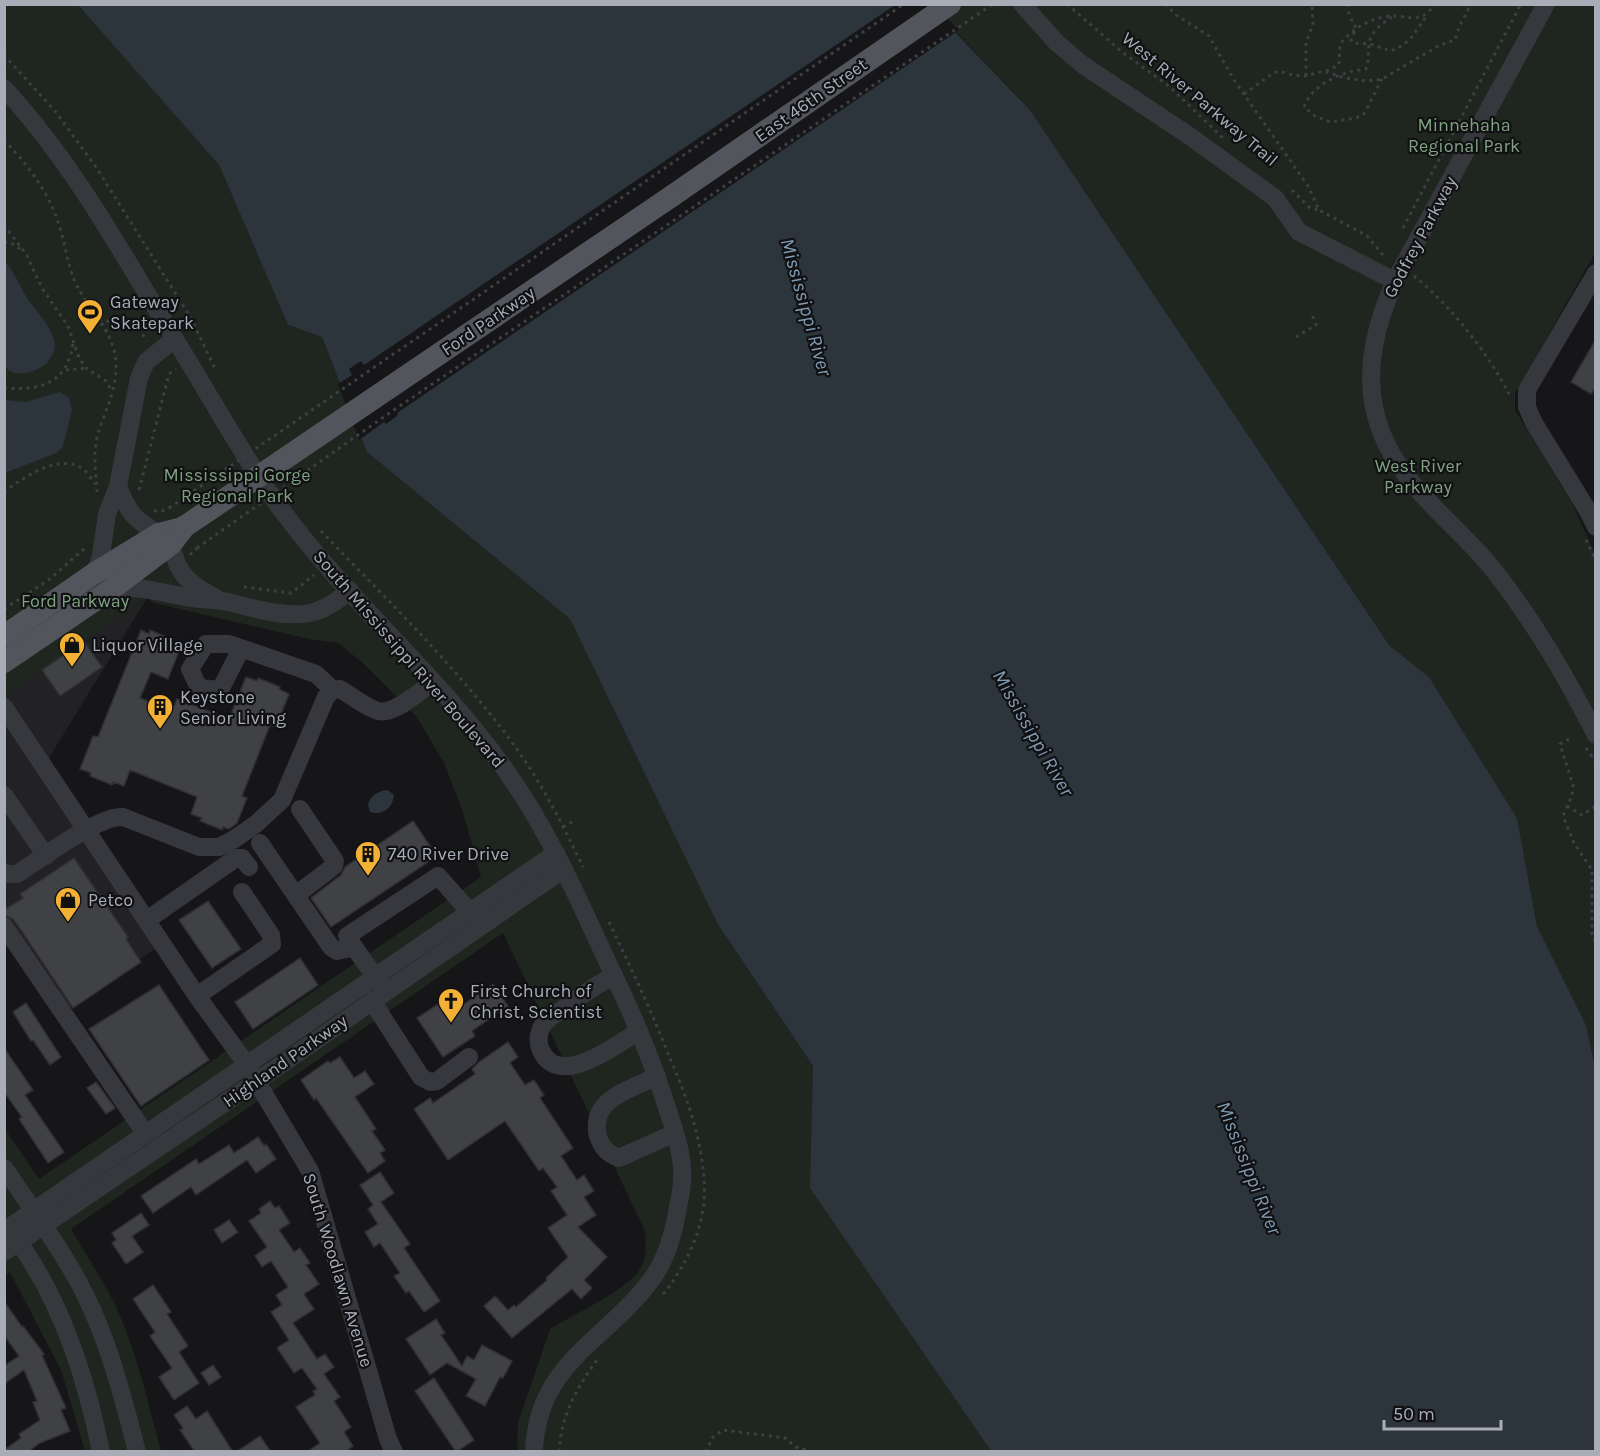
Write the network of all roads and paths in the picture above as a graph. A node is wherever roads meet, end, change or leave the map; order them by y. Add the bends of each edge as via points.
1 (904, 4) edge
2 (950, 4) edge
3 (993, 4) edge
4 (1022, 4) edge
5 (1067, 4) edge
6 (1165, 4) edge
7 (1312, 4) edge
8 (1348, 4) edge
9 (1435, 4) edge
10 (1471, 4) edge
11 (1521, 4) edge
12 (1546, 4) edge
13 (1429, 14) junction
14 (1394, 16) junction
15 (1356, 28) junction
16 (1370, 44) junction
17 (4, 55) edge
18 (1324, 71) junction
19 (1306, 76) junction
20 (1337, 76) junction
21 (1382, 79) junction
22 (4, 88) edge
23 (1244, 94) junction
24 (4, 140) edge
25 (1225, 140) dead end
26 (1287, 187) dead end
27 (672, 196) joint
28 (1319, 210) junction
29 (4, 225) edge
30 (1398, 238) dead end
31 (4, 242) edge
32 (27, 254) junction
33 (1387, 259) dead end
34 (1596, 273) edge
35 (1412, 274) dead end
36 (1395, 280) junction
37 (181, 303) junction
38 (176, 306) dead end
39 (1311, 312) dead end
40 (99, 319) junction
41 (147, 324) dead end
42 (139, 329) junction
43 (1296, 337) dead end
44 (174, 339) junction
45 (73, 342) junction
46 (147, 342) dead end
47 (205, 350) dead end
48 (164, 367) dead end
49 (86, 368) junction
50 (65, 370) junction
51 (174, 371) dead end
52 (169, 374) junction
53 (4, 388) edge
54 (113, 392) junction
55 (1512, 398) dead end
56 (96, 486) junction
57 (118, 486) junction
58 (4, 492) edge
59 (97, 495) dead end
60 (140, 495) dead end
61 (144, 515) junction
62 (1596, 527) edge
63 (319, 529) dead end
64 (171, 535) junction
65 (87, 542) dead end
66 (192, 563) dead end
67 (95, 573) junction
68 (310, 578) dead end
69 (237, 586) dead end
70 (113, 588) junction
71 (350, 591) junction
72 (220, 600) junction
73 (4, 609) edge
74 (4, 636) edge
75 (241, 649) dead end
76 (4, 662) edge
77 (433, 682) junction
78 (333, 690) junction
79 (4, 707) edge
80 (1596, 735) edge
81 (1569, 739) dead end
82 (4, 795) edge
83 (1567, 806) junction
84 (1596, 806) edge
85 (300, 809) dead end
86 (574, 821) dead end
87 (87, 829) junction
88 (260, 843) dead end
89 (46, 856) junction
90 (560, 861) junction
91 (249, 867) dead end
92 (4, 872) edge
93 (242, 892) dead end
94 (296, 895) junction
95 (469, 912) junction
96 (147, 920) junction
97 (482, 925) junction
98 (4, 926) edge
99 (1596, 944) edge
100 (354, 947) junction
101 (614, 975) junction
102 (375, 976) junction
103 (197, 996) junction
104 (379, 996) junction
105 (639, 1031) junction
106 (469, 1057) dead end
107 (246, 1065) junction
108 (657, 1076) junction
109 (257, 1081) junction
110 (146, 1133) junction
111 (675, 1133) junction
112 (4, 1168) edge
113 (39, 1219) junction
114 (8, 1235) edge
115 (666, 1292) dead end
116 (658, 1298) dead end
117 (604, 1353) dead end
118 (136, 1447) edge
119 (530, 1451) edge
120 (101, 1452) edge
121 (119, 1452) edge
122 (394, 1452) edge
123 (559, 1452) edge
124 (706, 1452) edge
125 (813, 1452) edge

1 - 61 path, bridge via 169,508
2 - 27 main road, East 46th Street
3 - 66 path, bridge via 388,414 197,548 189,555
4 - 36 street via 1056,43 1083,65 1275,198 1299,232
5 - 25 path, West River Parkway Trail via 1170,87
6 - 23 path via 1209,36
7 - 19 path
8 - 15 path
9 - 13 path
10 - 21 path via 1455,40
11 - 30 path
12 - 36 street, Godfrey Parkway
13 - 14 path via 1412,19
13 - 16 path via 1403,46 1391,51
14 - 15 path
14 - 16 path via 1377,29
15 - 16 path via 1353,43
15 - 18 path via 1340,44 1339,65
16 - 20 path via 1366,69
17 - 37 path via 55,111 96,167
18 - 19 path
18 - 20 path
19 - 23 path via 1280,71
20 - 21 path
20 - 21 path via 1306,99 1304,107 1330,122 1364,114
22 - 44 street, South Mississippi River Boulevard via 58,154 110,230
23 - 28 path via 1308,186
24 - 40 path via 48,197 76,285
26 - 28 path, West River Parkway Trail via 1310,208
27 - 64 main road, Ford Parkway, bridge
28 - 33 path, West River Parkway Trail via 1367,236
29 - 32 path
31 - 32 path
32 - 45 path
34 - 62 street via 1527,390 1527,407
35 - 55 path via 1449,309
36 - 80 street, Godfrey Parkway via 1372,346 1370,386 1386,444 1408,478 1512,594 1557,661
37 - 38 path
37 - 47 path
39 - 43 path via 1316,325
40 - 42 path
40 - 54 path via 117,365
41 - 42 path
42 - 46 path
44 - 57 street via 146,362 139,378
44 - 71 street, South Mississippi River Boulevard via 280,509
45 - 49 path
45 - 50 path
48 - 52 path
49 - 50 path
49 - 54 path via 106,381
50 - 53 path via 39,387
51 - 52 path
52 - 60 path via 138,488
54 - 56 path via 97,438
56 - 58 path via 83,470 56,464
56 - 59 path
57 - 61 street via 125,505
57 - 67 street via 107,514
61 - 64 street
63 - 86 path via 449,666 499,725 564,827
64 - 67 main road, Ford Parkway
64 - 70 main road, Ford Parkway
64 - 72 street via 174,560 181,575
65 - 73 path via 85,549 50,579
67 - 74 main road, Ford Parkway
68 - 69 path via 291,593
70 - 72 street via 134,586
70 - 76 main road, Ford Parkway
71 - 72 street via 311,613 291,615
71 - 77 street, South Mississippi River Boulevard
75 - 78 street via 316,674
77 - 78 street via 385,712 340,689
77 - 90 street, South Mississippi River Boulevard via 503,767 539,820
78 - 87 street via 326,697 282,800 233,840 219,847 199,847 115,816
79 - 87 street, South Woodlawn Avenue
81 - 83 path via 1560,744 1573,784
82 - 89 street
83 - 84 path via 1582,815
83 - 99 path via 1563,816 1574,843 1592,870 1592,934
85 - 94 street via 335,861 334,866
87 - 89 street
87 - 96 street, South Woodlawn Avenue
88 - 94 street
89 - 92 street via 17,874
90 - 95 street, Highland Parkway
90 - 97 street, Highland Parkway
90 - 101 street, South Mississippi River Boulevard
91 - 96 street via 242,858 236,858
93 - 103 street via 271,935 272,944
94 - 100 street via 331,947 337,951
95 - 97 street
95 - 100 street via 438,876 347,936
95 - 102 street, Highland Parkway
96 - 103 street, South Woodlawn Avenue
97 - 104 street, Highland Parkway
98 - 110 street
100 - 102 street
101 - 105 street, South Mississippi River Boulevard
101 - 105 street via 545,1022 539,1033 540,1048 546,1058 560,1067 570,1067 589,1061
102 - 104 street
102 - 107 street, Highland Parkway
103 - 107 street, South Woodlawn Avenue
104 - 106 street via 421,1077 437,1081
104 - 109 street, Highland Parkway
105 - 108 street, South Mississippi River Boulevard
107 - 109 street, South Woodlawn Avenue
107 - 110 street, Highland Parkway
108 - 111 street, South Mississippi River Boulevard
108 - 111 street via 606,1102 596,1121 598,1135 603,1148 619,1158
109 - 113 street, Highland Parkway
109 - 122 street, South Woodlawn Avenue via 310,1171
110 - 113 street, Highland Parkway
111 - 119 street, South Mississippi River Boulevard via 682,1167 681,1191 667,1251 642,1291 563,1369 550,1387
112 - 113 street
113 - 114 street, Highland Parkway
113 - 118 street via 71,1268 92,1312 114,1366
114 - 120 street via 45,1286 63,1326 93,1410
115 - 116 path
117 - 123 path via 577,1389 564,1417
118 - 121 street
124 - 125 path via 712,1438 723,1430 785,1438 796,1447

